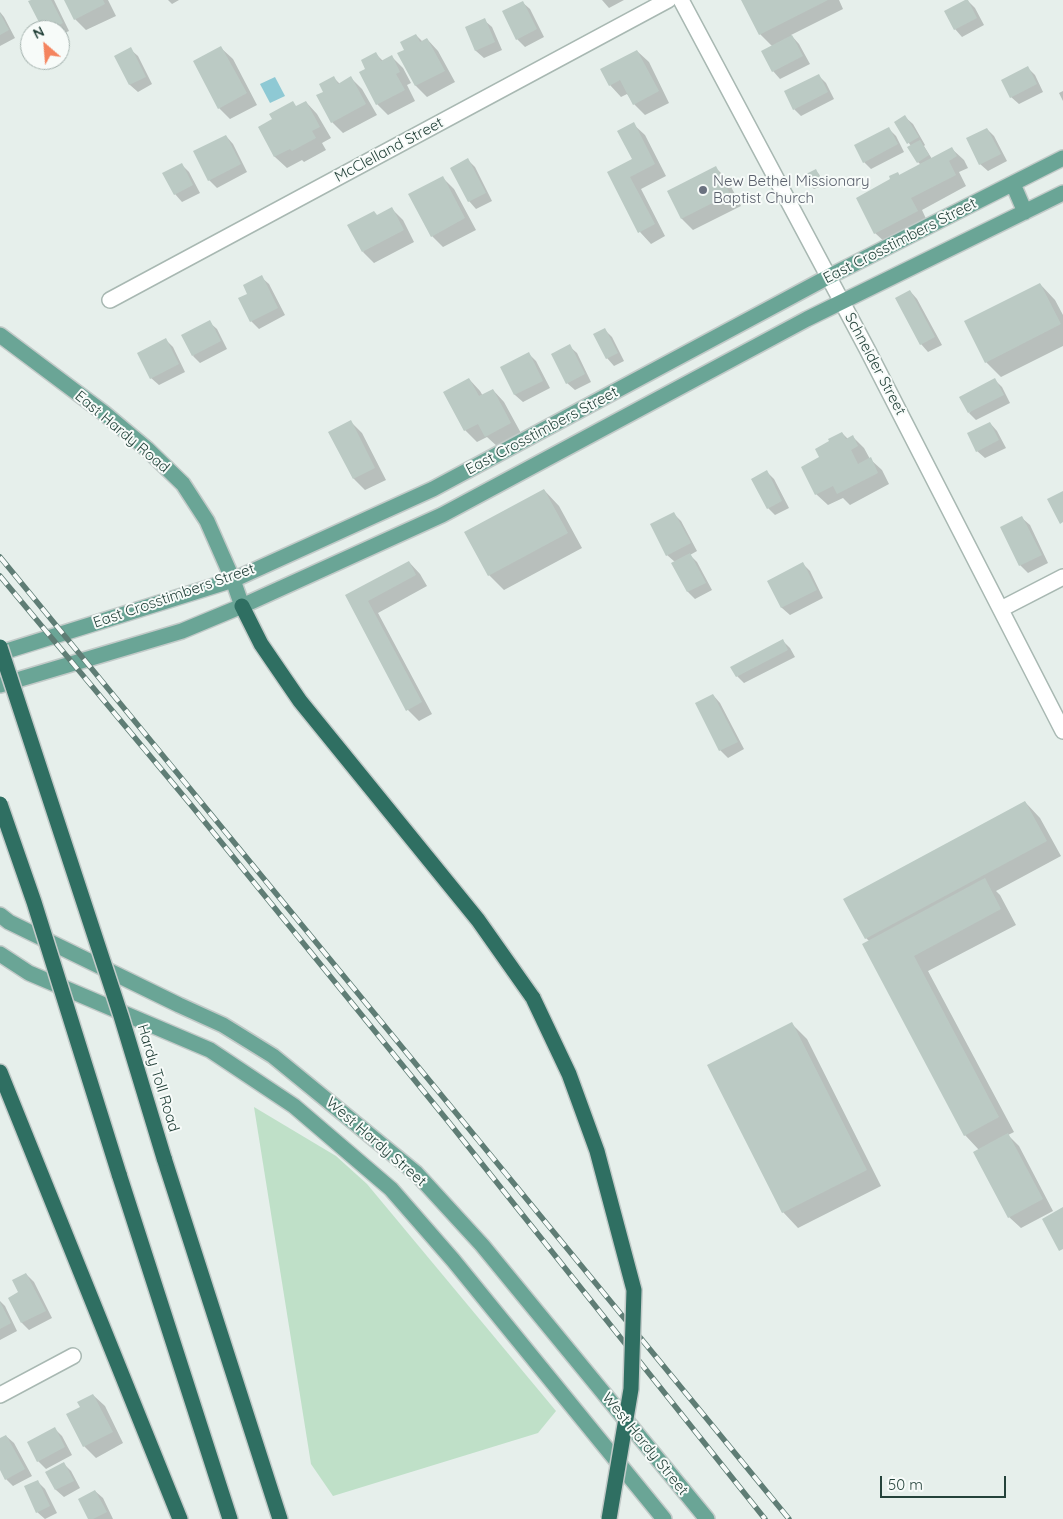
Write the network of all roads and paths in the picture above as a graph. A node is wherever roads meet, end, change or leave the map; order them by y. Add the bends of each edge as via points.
1 (668, 0) edge
2 (681, 0) edge
3 (1063, 158) edge
4 (1013, 184) junction
5 (1063, 193) edge
6 (1025, 212) junction
7 (828, 277) junction
8 (110, 300) dead end
9 (842, 302) junction
10 (0, 335) edge
11 (564, 419) junction
12 (579, 441) junction
13 (432, 489) junction
14 (442, 515) junction
15 (1063, 577) edge
16 (233, 580) junction
17 (242, 606) junction
18 (1001, 609) junction
19 (0, 647) edge
20 (0, 653) edge
21 (0, 684) edge
22 (1063, 731) edge
23 (0, 804) edge
24 (0, 915) edge
25 (0, 954) edge
26 (0, 1072) edge
27 (73, 1356) dead end
28 (0, 1395) edge
29 (180, 1519) edge
30 (230, 1519) edge
31 (280, 1519) edge
32 (609, 1519) edge
33 (664, 1519) edge
34 (707, 1519) edge

1 - 8 street, McClelland Street
2 - 7 street, Schneider Street
3 - 4 main road, East Crosstimbers Street
4 - 6 main road
4 - 7 main road, East Crosstimbers Street
5 - 6 main road, East Crosstimbers Street
6 - 9 main road, East Crosstimbers Street
7 - 9 street, Schneider Street
7 - 11 main road, East Crosstimbers Street
9 - 12 main road, East Crosstimbers Street
9 - 18 street, Schneider Street
10 - 16 main road, East Hardy Road via 104,413 183,484 207,521
11 - 12 main road
11 - 13 main road, East Crosstimbers Street
12 - 14 main road, East Crosstimbers Street
13 - 14 main road
13 - 16 main road, East Crosstimbers Street
14 - 17 main road, East Crosstimbers Street
15 - 18 street
16 - 17 main road, East Hardy Road
16 - 20 main road, East Crosstimbers Street
17 - 21 main road, East Crosstimbers Street via 182,631
17 - 32 highway, bridge via 261,644 300,701 478,920 533,998 569,1074 597,1151 634,1290 631,1389
18 - 22 street, Schneider Street
19 - 31 highway, Hardy Toll Road, bridge
23 - 30 highway, bridge
24 - 34 main road, West Hardy Street via 223,1025 272,1056 416,1172 482,1245
25 - 33 main road, West Hardy Street via 29,973 210,1050 294,1106 391,1190
26 - 29 highway
27 - 28 street

